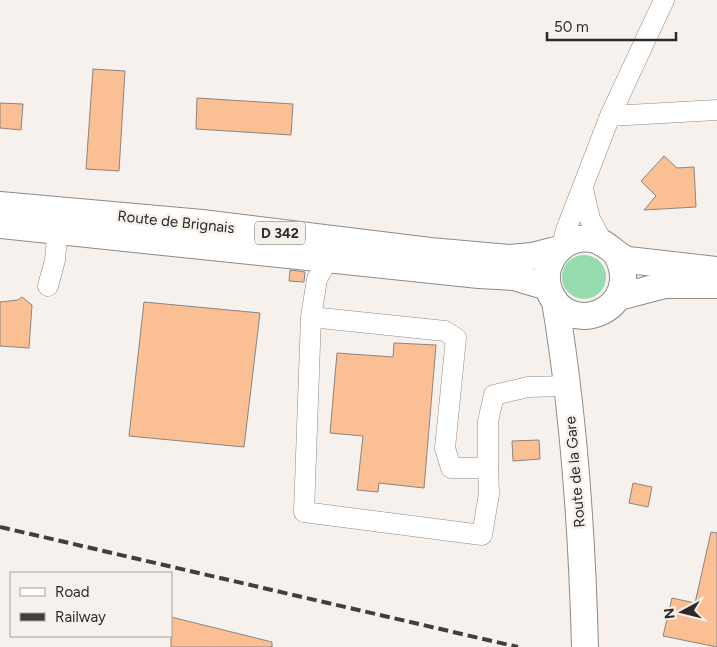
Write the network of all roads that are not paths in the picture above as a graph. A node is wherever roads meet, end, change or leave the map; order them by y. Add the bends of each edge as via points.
1 (664, 0) edge
2 (717, 110) edge
3 (610, 116) junction
4 (583, 190) junction
5 (0, 205) edge
6 (59, 221) junction
7 (0, 225) edge
8 (560, 248) junction
9 (610, 249) junction
10 (329, 258) junction
11 (717, 270) edge
12 (717, 285) edge
13 (48, 286) dead end
14 (551, 294) junction
15 (619, 297) junction
16 (594, 315) junction
17 (311, 317) junction
18 (567, 376) junction
19 (488, 468) junction
20 (583, 578) junction
21 (585, 647) edge
22 (597, 647) edge

1 - 3 street
2 - 3 street
3 - 4 street
4 - 8 street
4 - 9 street via 590,219
5 - 6 main road, Route de Brignais / D 342
6 - 7 main road, Route de Brignais / D 342
6 - 8 main road, Route de Brignais / D 342 via 202,223 510,258
6 - 10 main road, Route de Brignais / D 342
6 - 13 street via 55,260
8 - 9 main road via 582,239
8 - 14 main road via 548,266
9 - 11 main road via 628,260
9 - 15 main road via 624,276
10 - 14 main road, Route de Brignais / D 342 via 514,277
10 - 17 street via 317,278
12 - 15 main road via 665,285
14 - 16 main road via 569,312
14 - 18 main road, Route de la Gare
15 - 16 main road
16 - 18 main road via 587,324
17 - 19 street via 446,331 456,338 445,448 451,468
17 - 19 street via 304,512 482,535
18 - 19 street via 494,394 488,421
18 - 20 main road, Route de la Gare
20 - 21 main road, Route de la Gare
20 - 22 main road, Route de la Gare

